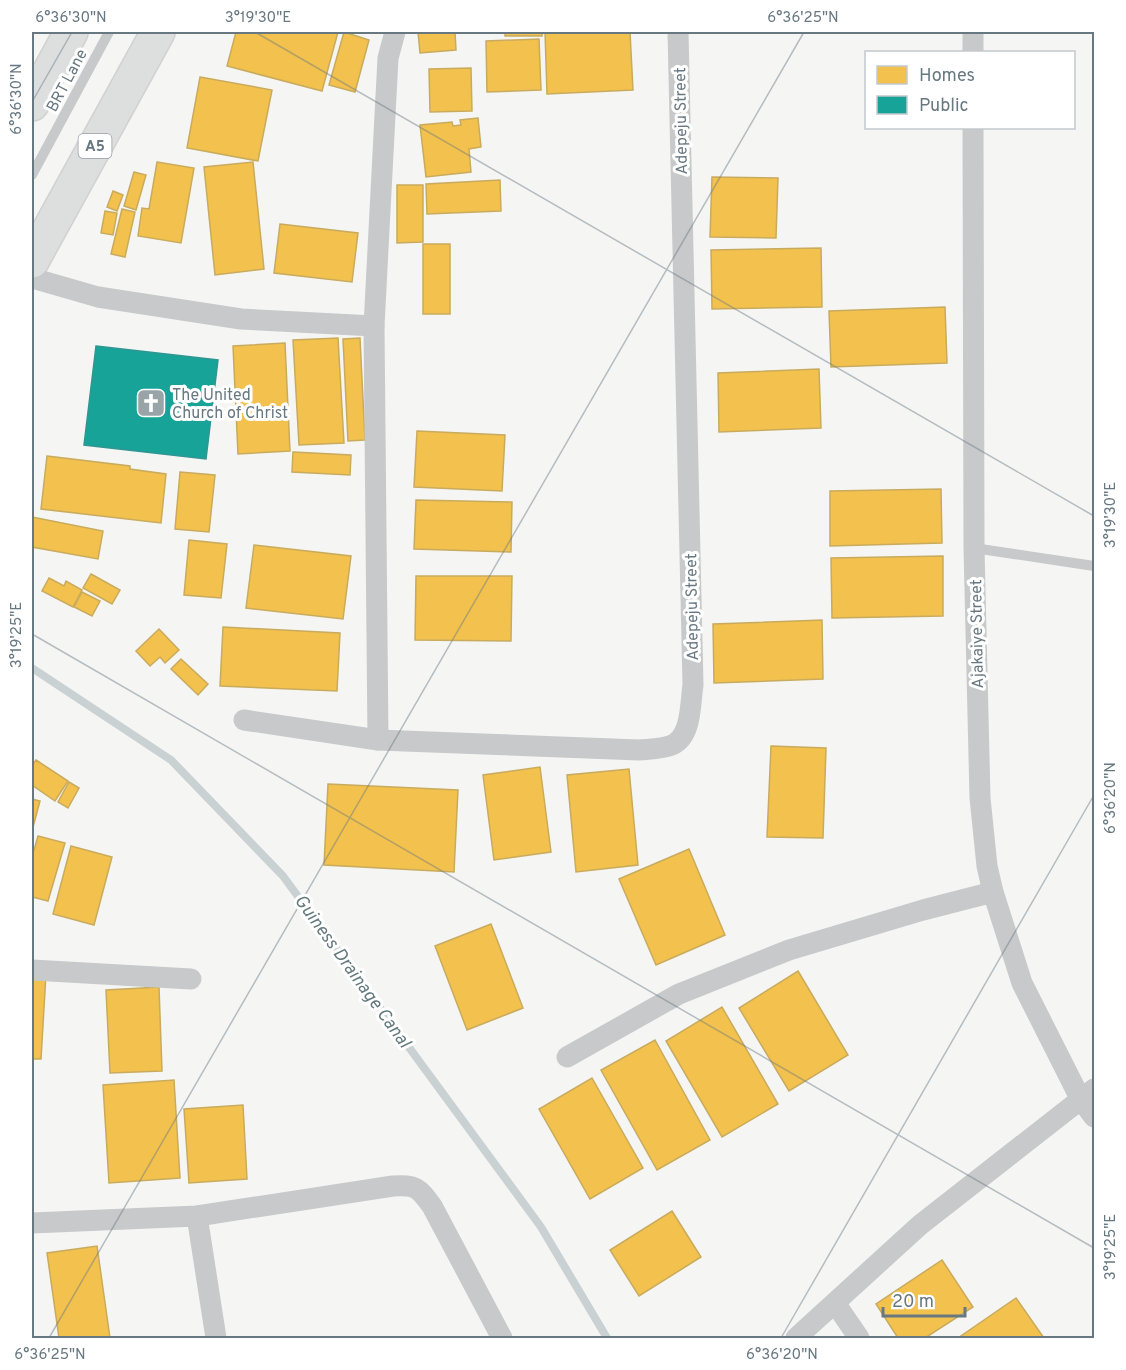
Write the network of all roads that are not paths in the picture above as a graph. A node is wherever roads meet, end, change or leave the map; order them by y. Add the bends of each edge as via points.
1 (71, 32) edge
2 (109, 32) edge
3 (158, 32) edge
4 (395, 32) edge
5 (678, 32) edge
6 (973, 32) edge
7 (973, 51) edge
8 (32, 104) edge
9 (973, 129) edge
10 (32, 175) edge
11 (32, 261) edge
12 (32, 278) edge
13 (374, 326) junction
14 (974, 548) junction
15 (1095, 566) edge
16 (244, 720) dead end
17 (378, 740) junction
18 (993, 892) junction
19 (32, 970) edge
20 (191, 979) dead end
21 (567, 1057) dead end
22 (1088, 1093) edge
23 (1095, 1117) edge
24 (197, 1215) junction
25 (32, 1223) edge
26 (835, 1303) junction
27 (216, 1338) edge
28 (502, 1338) edge
29 (796, 1338) edge
30 (859, 1338) edge

1 - 8 highway
2 - 10 lane, BRT Lane
3 - 11 highway, A5
4 - 13 street via 388,58
5 - 17 street, Adepeju Street via 693,685 687,729 671,746 639,750
6 - 7 street
9 - 14 street, Ajakaiye Street
12 - 13 street via 98,297 241,319
13 - 17 street
14 - 15 lane
14 - 18 street, Ajakaiye Street via 980,798
16 - 17 street, Adepeju Street
18 - 21 street via 789,950 679,994
18 - 22 street, Ajakaiye Street via 1022,983
19 - 20 street
22 - 23 street, Ajakaiye Street
22 - 26 street via 920,1225
24 - 25 street
24 - 27 street
24 - 28 street via 412,1185 432,1206
26 - 29 street
26 - 30 street

